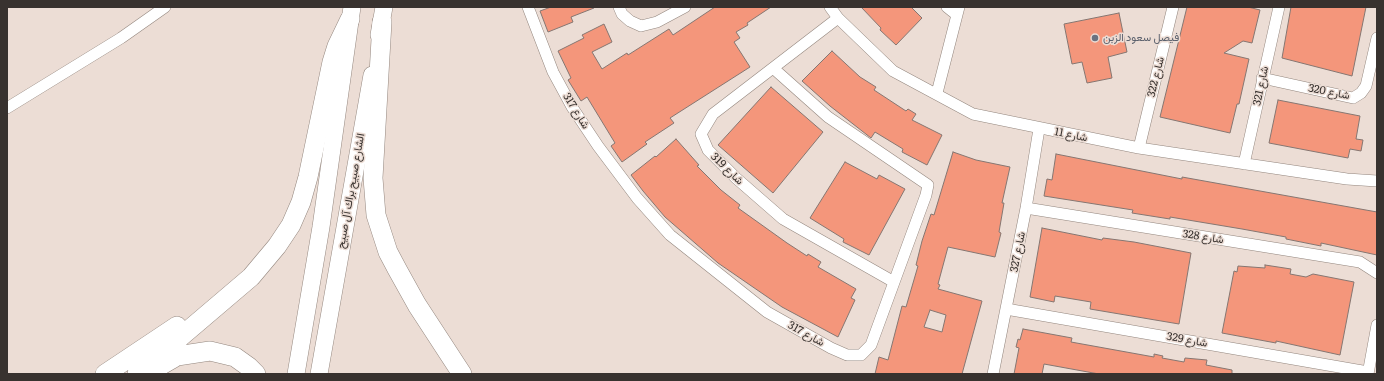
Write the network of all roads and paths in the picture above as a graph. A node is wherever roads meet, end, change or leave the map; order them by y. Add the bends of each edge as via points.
1 (165, 7) edge
2 (528, 7) edge
3 (619, 7) edge
4 (685, 7) edge
5 (830, 7) edge
6 (947, 7) edge
7 (1173, 7) edge
8 (1279, 7) edge
9 (958, 11) edge
10 (351, 13) edge
11 (383, 15) edge
12 (838, 18) junction
13 (1377, 38) edge
14 (773, 68) junction
15 (1262, 78) junction
16 (937, 94) junction
17 (7, 108) edge
18 (1039, 129) junction
19 (1139, 148) junction
20 (1244, 164) junction
21 (1377, 174) edge
22 (1347, 179) junction
23 (1377, 181) edge
24 (1026, 208) junction
25 (261, 266) junction
26 (1377, 273) edge
27 (894, 282) junction
28 (416, 305) junction
29 (1006, 309) junction
30 (1377, 325) edge
31 (1368, 373) edge
32 (105, 374) edge
33 (137, 374) edge
34 (151, 374) edge
35 (256, 374) edge
36 (296, 374) edge
37 (319, 374) edge
38 (449, 374) edge
39 (462, 374) edge
40 (993, 374) edge

1 - 17 street via 122,38
2 - 27 street, شارع 317 via 553,72 572,107 637,198 670,235 767,312 836,350 847,355 861,355 871,345
3 - 4 street via 630,21 641,26 657,22
5 - 12 street, شارع 11
6 - 9 street
7 - 19 street, شارع 322
8 - 15 street, شارع 321
9 - 16 street
10 - 25 highway via 336,46 301,202 291,225
10 - 36 main road via 321,227
11 - 28 highway via 373,198 388,252
11 - 37 main road, الشارع صبيح براك آل صبيح
12 - 14 street, شارع 319
12 - 16 street, شارع 11 via 893,71
13 - 15 street, شارع 320 via 1366,86 1353,98
14 - 27 street, شارع 317 via 828,117 928,185
14 - 27 street, شارع 319 via 713,114 701,134 708,150 783,219
15 - 20 street, شارع 321
16 - 18 street, شارع 11 via 973,114
18 - 19 street, شارع 11
18 - 24 street, شارع 327
19 - 20 street, شارع 11
20 - 22 street, شارع 11
21 - 22 street, شارع 11
22 - 23 street, شارع 11
24 - 26 street, شارع 328 via 1360,262
24 - 29 street, شارع 327
25 - 32 highway
25 - 33 highway via 228,298
28 - 38 highway
28 - 39 highway
29 - 31 street, شارع 329
29 - 40 street, شارع 327
30 - 31 street
34 - 35 highway via 161,364 177,356 202,350 235,357

